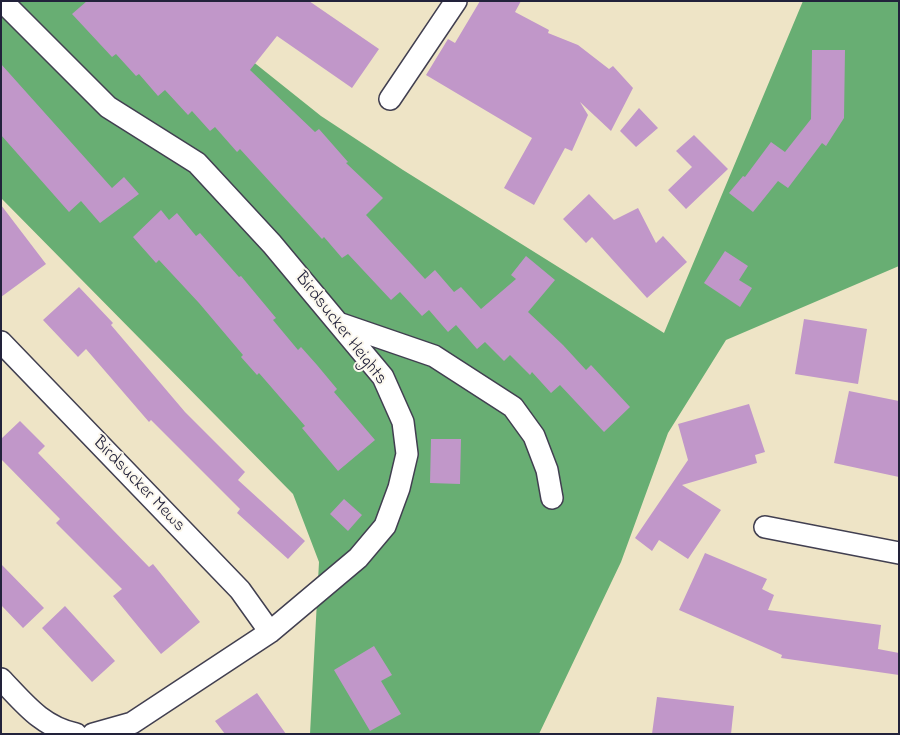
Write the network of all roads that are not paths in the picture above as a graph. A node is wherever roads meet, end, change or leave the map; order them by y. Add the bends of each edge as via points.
1 (456, 1) edge
2 (10, 9) dead end
3 (390, 99) dead end
4 (338, 323) junction
5 (1, 342) edge
6 (552, 498) dead end
7 (765, 527) dead end
8 (899, 553) edge
9 (270, 632) junction
10 (1, 679) edge
11 (76, 734) edge
12 (93, 734) edge

1 - 3 street
2 - 4 street, Birdsucker Heights via 108,107 197,164 272,244
4 - 6 street via 434,356 513,407 534,436 547,470
4 - 9 street, Birdsucker Heights via 383,377 403,422 407,454 385,526 358,558
5 - 9 street, Birdsucker Mews via 240,590
7 - 8 street
9 - 12 street, Birdsucker Heights via 132,723
10 - 11 street via 40,719 62,731

